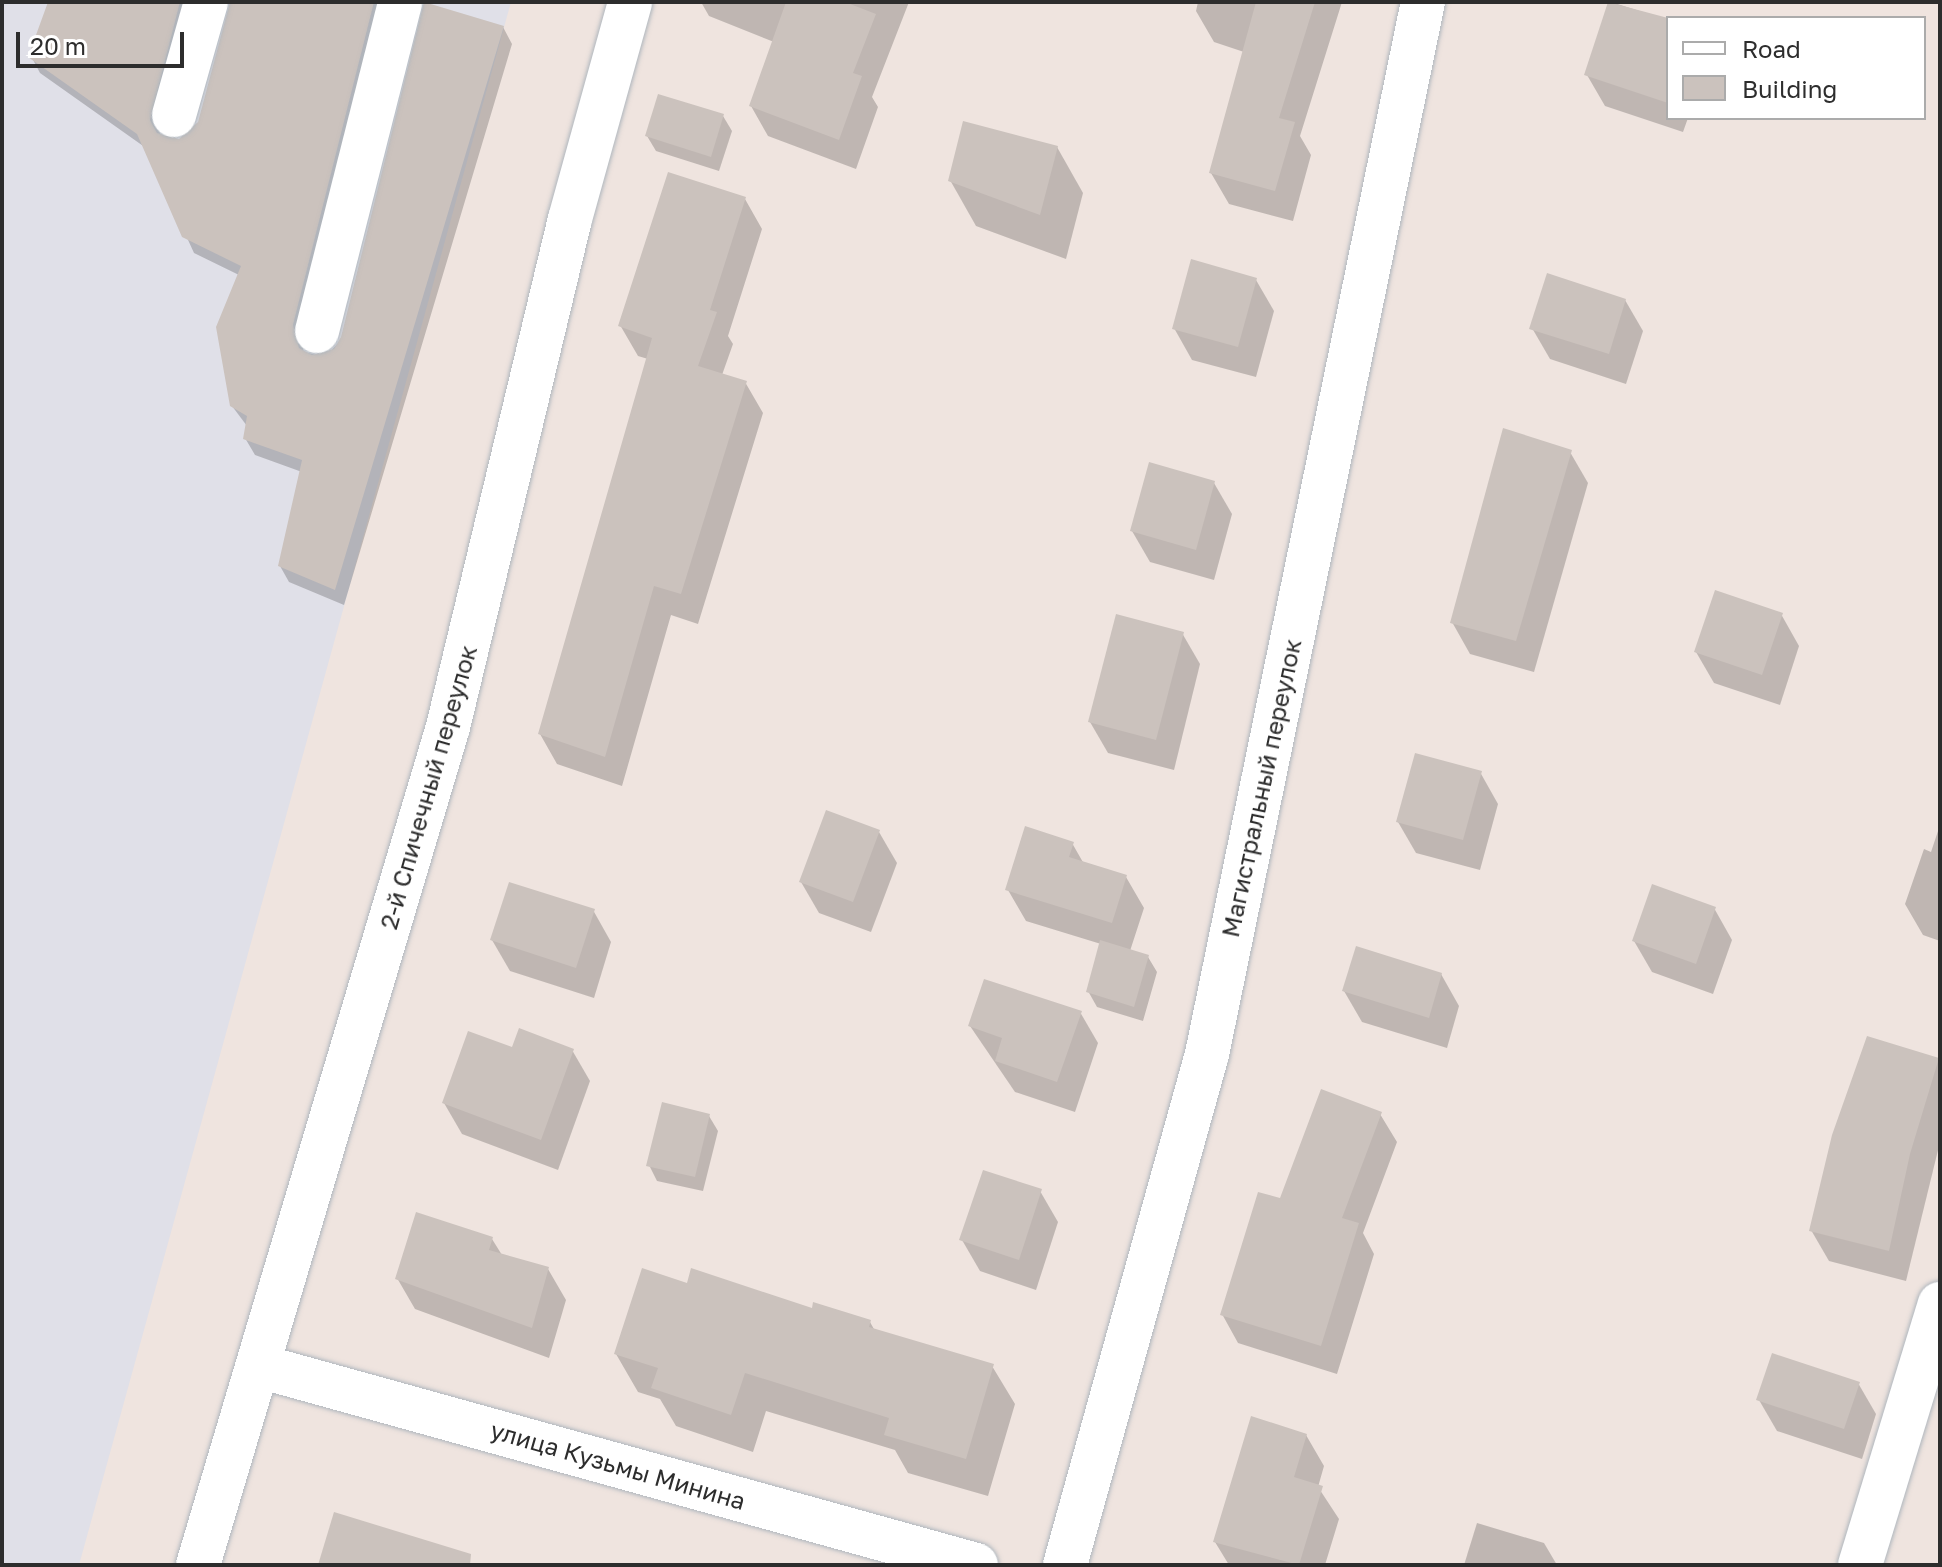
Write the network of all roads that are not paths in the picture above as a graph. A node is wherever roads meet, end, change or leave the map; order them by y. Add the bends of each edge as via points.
1 (206, 2) edge
2 (400, 2) edge
3 (630, 2) edge
4 (1423, 2) edge
5 (174, 115) dead end
6 (317, 331) dead end
7 (1940, 1304) edge
8 (259, 1366) junction
9 (198, 1565) edge
10 (976, 1565) edge
11 (1065, 1565) edge
12 (1860, 1565) edge

1 - 5 street
2 - 6 street
3 - 8 street, 2-й Спичечный переулок via 570,219 448,727
4 - 11 street, Магистральный переулок via 1207,1054
7 - 12 street
8 - 9 street, 2-й Спичечный переулок
8 - 10 street, улица Кузьмы Минина

